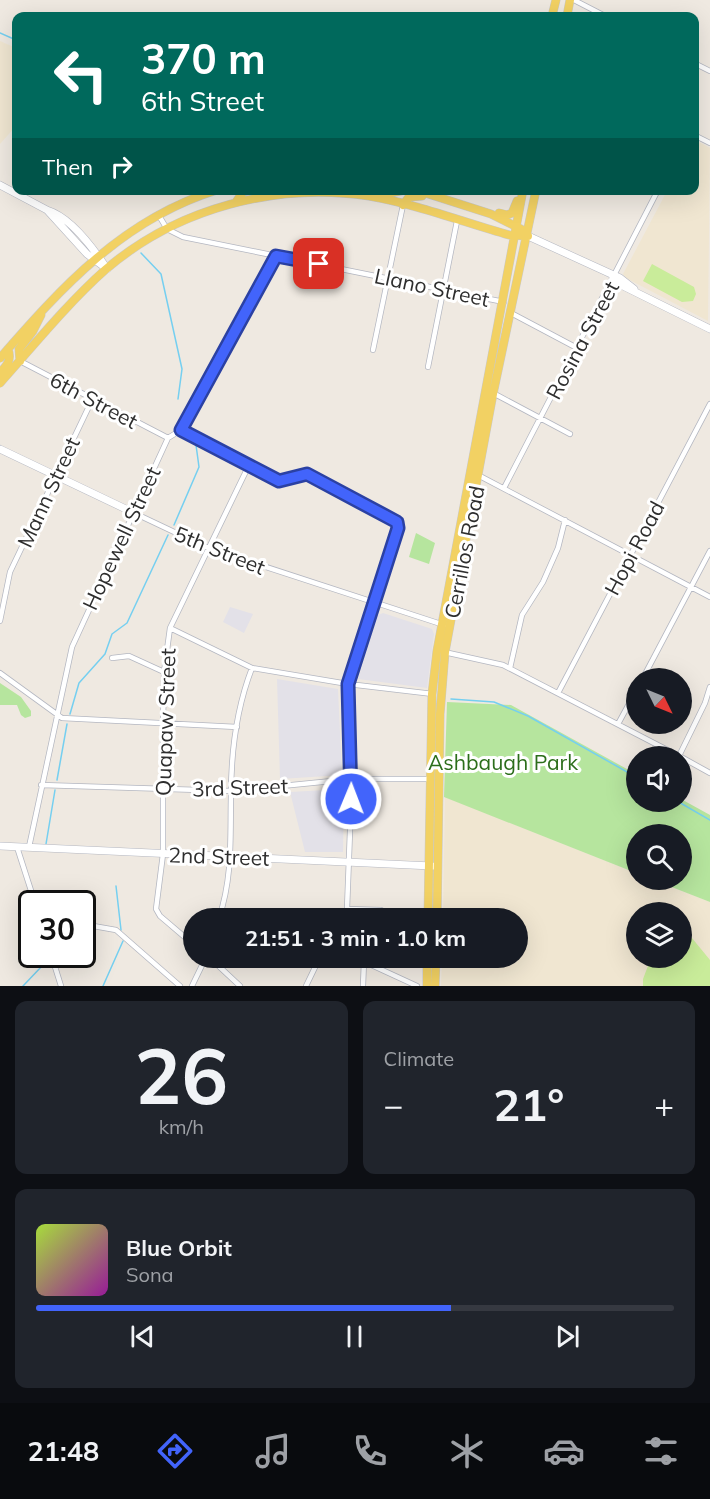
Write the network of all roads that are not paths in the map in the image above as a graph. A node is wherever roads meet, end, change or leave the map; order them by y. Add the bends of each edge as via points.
1 (572, 0) edge
2 (597, 12) edge
3 (19, 195) edge
4 (205, 195) edge
5 (242, 195) edge
6 (252, 195) edge
7 (278, 195) edge
8 (355, 195) edge
9 (433, 195) edge
10 (444, 195) edge
11 (517, 195) edge
12 (522, 195) edge
13 (535, 195) edge
14 (655, 195) edge
15 (240, 202) junction
16 (456, 202) junction
17 (404, 205) junction
18 (158, 214) junction
19 (457, 221) junction
20 (518, 225) junction
21 (167, 229) junction
22 (516, 236) junction
23 (528, 236) junction
24 (95, 256) junction
25 (276, 256) junction
26 (107, 269) junction
27 (387, 278) junction
28 (613, 278) junction
29 (444, 288) junction
30 (504, 302) junction
31 (46, 306) junction
32 (510, 312) junction
33 (710, 329) edge
34 (577, 348) junction
35 (8, 349) junction
36 (373, 350) dead end
37 (0, 358) edge
38 (20, 361) junction
39 (428, 368) dead end
40 (0, 373) edge
41 (0, 384) edge
42 (489, 392) junction
43 (93, 398) junction
44 (710, 404) edge
45 (540, 418) junction
46 (181, 430) junction
47 (570, 434) dead end
48 (168, 438) junction
49 (0, 449) edge
50 (249, 465) junction
51 (474, 473) junction
52 (56, 476) junction
53 (504, 488) junction
54 (132, 512) junction
55 (566, 520) junction
56 (208, 548) junction
57 (710, 551) edge
58 (630, 556) junction
59 (691, 587) junction
60 (710, 597) edge
61 (374, 603) junction
62 (0, 621) edge
63 (441, 624) junction
64 (450, 626) junction
65 (170, 628) junction
66 (441, 652) junction
67 (112, 658) dead end
68 (252, 668) junction
69 (510, 668) junction
70 (648, 668) edge
71 (164, 672) junction
72 (0, 673) edge
73 (348, 684) junction
74 (710, 687) edge
75 (558, 693) junction
76 (437, 694) junction
77 (626, 709) edge
78 (56, 715) junction
79 (163, 724) junction
80 (618, 724) junction
81 (237, 727) junction
82 (661, 746) edge
83 (685, 746) edge
84 (692, 763) edge
85 (710, 773) edge
86 (352, 779) junction
87 (435, 779) junction
88 (41, 785) junction
89 (162, 788) junction
90 (231, 791) junction
91 (0, 846) edge
92 (17, 847) junction
93 (29, 847) junction
94 (163, 854) junction
95 (231, 856) junction
96 (349, 862) junction
97 (434, 866) junction
98 (31, 890) edge
99 (222, 908) edge
100 (347, 908) edge
101 (429, 908) edge
102 (436, 908) edge
103 (96, 926) edge
104 (183, 936) edge
105 (55, 968) edge
106 (201, 968) edge
107 (220, 968) edge
108 (315, 968) edge
109 (364, 968) edge
110 (379, 968) edge
111 (427, 968) edge
112 (436, 968) edge
113 (61, 986) edge
114 (180, 986) edge
115 (192, 986) edge
116 (240, 986) edge
117 (306, 986) edge
118 (363, 986) edge
119 (417, 986) edge
120 (426, 986) edge
121 (435, 986) edge

1 - 2 street
3 - 24 street via 47,210
4 - 18 main road
5 - 15 main road
6 - 15 main road
7 - 15 main road
8 - 17 main road
9 - 16 main road
10 - 11 main road via 507,215 515,209
12 - 20 main road, Cerrillos Road
13 - 23 main road, Cerrillos Road
14 - 28 street, Rosina Street
15 - 21 main road
16 - 17 main road via 417,195 409,197
16 - 20 main road
17 - 19 main road
17 - 27 street
18 - 21 street
18 - 24 main road
19 - 22 main road
19 - 29 street
20 - 22 main road, Cerrillos Road
20 - 23 main road
21 - 25 street, Llano Street via 183,237
21 - 26 main road
22 - 23 main road
22 - 30 main road, Cerrillos Road
23 - 28 street
23 - 32 main road, Cerrillos Road
24 - 26 street
24 - 31 main road
25 - 27 street, Llano Street
25 - 46 street
26 - 38 main road
27 - 29 street, Llano Street
27 - 36 street
28 - 33 street
28 - 34 street, Rosina Street
29 - 30 street, Llano Street
29 - 39 street
30 - 42 main road, Cerrillos Road
31 - 35 main road
31 - 38 main road via 19,348
32 - 34 street
32 - 42 main road, Cerrillos Road
34 - 45 street, Rosina Street
35 - 37 main road
35 - 40 main road via 10,359
38 - 41 main road
38 - 43 street, 6th Street
42 - 45 street
42 - 51 main road, Cerrillos Road
43 - 48 street, 6th Street
43 - 52 street, Mann Street
44 - 58 street, Hopi Road
45 - 47 street
45 - 53 street, Rosina Street
46 - 48 street
46 - 50 street
48 - 54 street, Hopewell Street
49 - 52 street, 5th Street
50 - 56 street, Quapaw Street
50 - 61 street via 279,481 307,474 391,518 398,528
51 - 53 street
51 - 63 main road, Cerrillos Road
51 - 64 main road, Cerrillos Road
52 - 54 street, 5th Street
52 - 62 street, Mann Street via 10,572
53 - 55 street
54 - 56 street, 5th Street
54 - 78 street, Hopewell Street via 72,648
55 - 58 street
55 - 69 street via 543,582 522,615
56 - 61 street, 5th Street
56 - 65 street, Quapaw Street
57 - 59 street
58 - 59 street
58 - 75 street, Hopi Road
59 - 60 street
59 - 70 street
61 - 63 street, 5th Street
61 - 73 street
63 - 64 street, 5th Street
63 - 66 main road, Cerrillos Road
64 - 66 main road, Cerrillos Road
65 - 68 street
65 - 71 street, Quapaw Street
66 - 69 street
66 - 76 main road, Cerrillos Road
67 - 71 street via 129,656
68 - 73 street
68 - 81 street
69 - 75 street
71 - 79 street, Quapaw Street
72 - 78 street
73 - 76 street
73 - 86 street
74 - 83 street
75 - 80 street
76 - 87 main road, Cerrillos Road
77 - 80 street
78 - 79 street
78 - 88 street, Hopewell Street
79 - 81 street
79 - 89 street, Quapaw Street
80 - 82 street
81 - 90 street
84 - 85 street
86 - 87 street, 3rd Street
86 - 90 street, 3rd Street
86 - 96 street
87 - 97 main road, Cerrillos Road
88 - 89 street, 3rd Street
88 - 93 street, Hopewell Street
89 - 90 street, 3rd Street
89 - 94 street, Quapaw Street
90 - 95 street
91 - 92 street, 2nd Street
92 - 93 street, 2nd Street
92 - 98 street
93 - 94 street, 2nd Street
94 - 95 street, 2nd Street
94 - 104 street, Quapaw Street via 156,909
95 - 96 street, 2nd Street
95 - 99 street via 229,887
96 - 97 street, 2nd Street
96 - 100 street
97 - 101 main road, Cerrillos Road
97 - 102 main road, Cerrillos Road
103 - 114 street via 116,930
105 - 113 street
106 - 115 street
107 - 116 street
108 - 117 street
109 - 118 street
110 - 119 street
111 - 120 main road
112 - 121 main road

